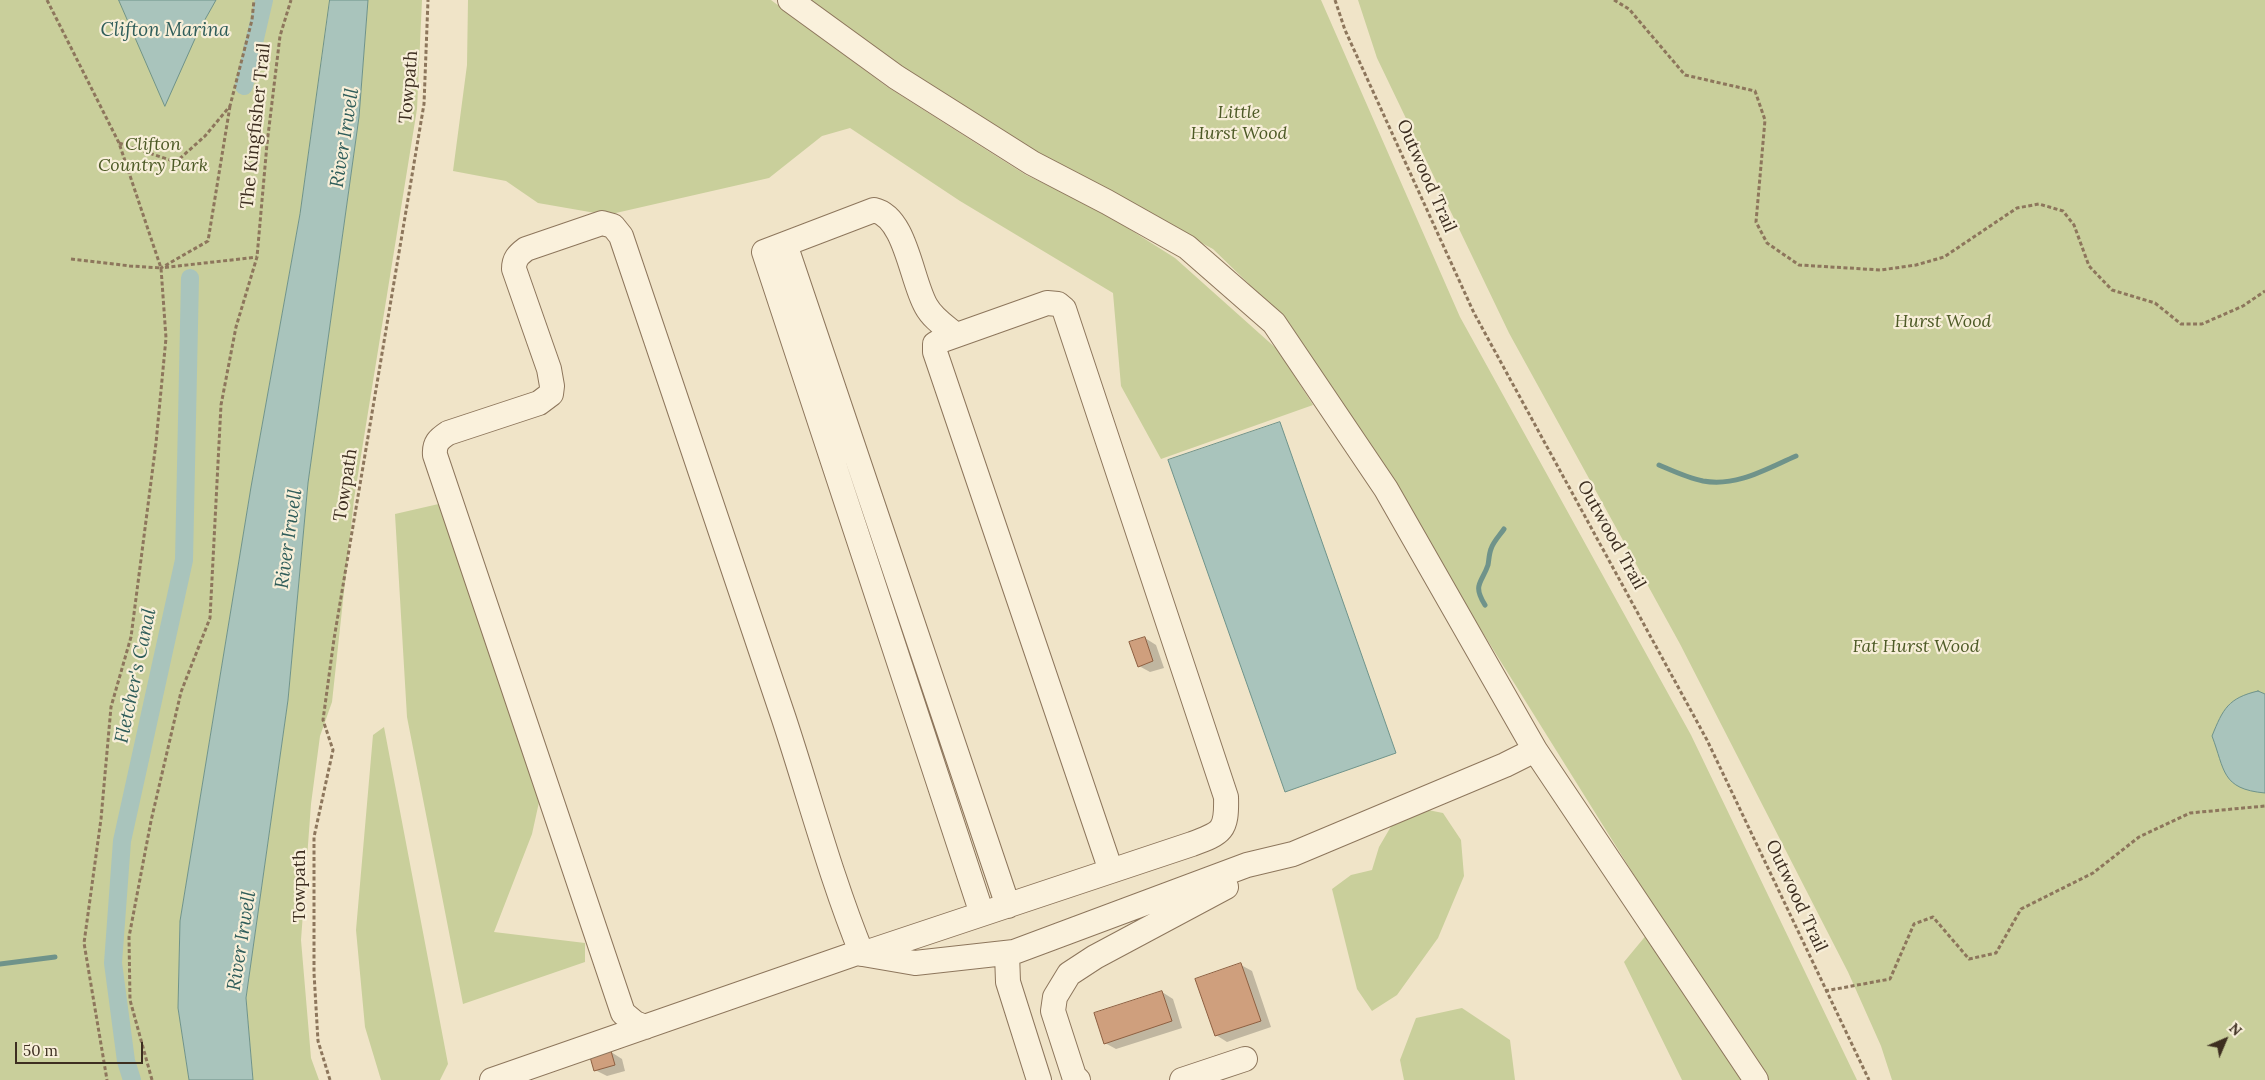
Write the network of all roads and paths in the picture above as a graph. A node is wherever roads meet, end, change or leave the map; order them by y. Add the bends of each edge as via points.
1 (47, 0) edge
2 (254, 0) edge
3 (291, 0) edge
4 (428, 0) edge
5 (790, 0) edge
6 (1335, 0) edge
7 (1614, 0) edge
8 (230, 106) junction
9 (119, 143) junction
10 (785, 244) junction
11 (257, 257) junction
12 (71, 259) dead end
13 (161, 268) junction
14 (2265, 291) edge
15 (956, 335) junction
16 (1535, 750) junction
17 (2265, 806) edge
18 (1293, 854) junction
19 (1110, 871) junction
20 (1008, 906) junction
21 (982, 914) junction
22 (1007, 953) junction
23 (862, 954) junction
24 (1825, 991) junction
25 (645, 1027) junction
26 (1245, 1059) dead end
27 (107, 1080) edge
28 (152, 1080) edge
29 (330, 1080) edge
30 (492, 1080) edge
31 (1039, 1080) edge
32 (1078, 1080) edge
33 (1182, 1080) edge
34 (1756, 1080) edge
35 (1869, 1080) edge

1 - 9 path
2 - 8 path
3 - 11 path, The Kingfisher Trail via 280,36
4 - 29 path, Towpath via 424,104 323,720 333,750 314,837 314,974 318,1041
5 - 16 lane via 896,77 1032,163 1187,247 1274,323 1386,489
6 - 24 path, Outwood Trail via 1345,30 1474,313 1707,740
7 - 14 path via 1629,9 1685,75 1755,91 1765,120 1756,222 1767,244 1799,265 1881,270 1916,265 1944,257 2017,208 2039,204 2063,211 2074,225 2089,266 2112,290 2155,303 2181,324 2202,324 2243,306
8 - 9 path via 205,136 176,162
8 - 13 path via 208,241
9 - 13 path
10 - 15 lane via 874,210 884,212 898,230 925,305 935,319
10 - 20 lane
10 - 21 lane via 764,252
11 - 13 path
11 - 28 path, The Kingfisher Trail via 236,327 222,404 210,618 181,692 151,821 129,937 130,1000
12 - 13 path
13 - 27 path via 166,338 156,443 131,636 111,708 101,819 84,943
15 - 19 lane via 935,344 935,352
15 - 19 lane via 1047,303 1058,304 1064,309 1226,797 1225,821 1216,835
16 - 18 lane
16 - 34 lane
17 - 24 path via 2190,813 2139,837 2093,873 2022,909 1996,954 1970,959 1933,917 1914,924 1890,979
18 - 22 lane via 1247,865
18 - 32 lane via 1184,908 1069,974 1054,997 1053,1011
19 - 20 lane
20 - 21 lane
21 - 23 lane
22 - 23 lane via 915,963
22 - 31 lane via 1008,982
23 - 25 lane via 857,953
23 - 25 lane via 846,916 621,236 613,226 602,223 526,249 514,262 549,369 551,394 539,403 448,433 434,448 623,1013
24 - 35 path, Outwood Trail
25 - 30 lane
26 - 33 lane

